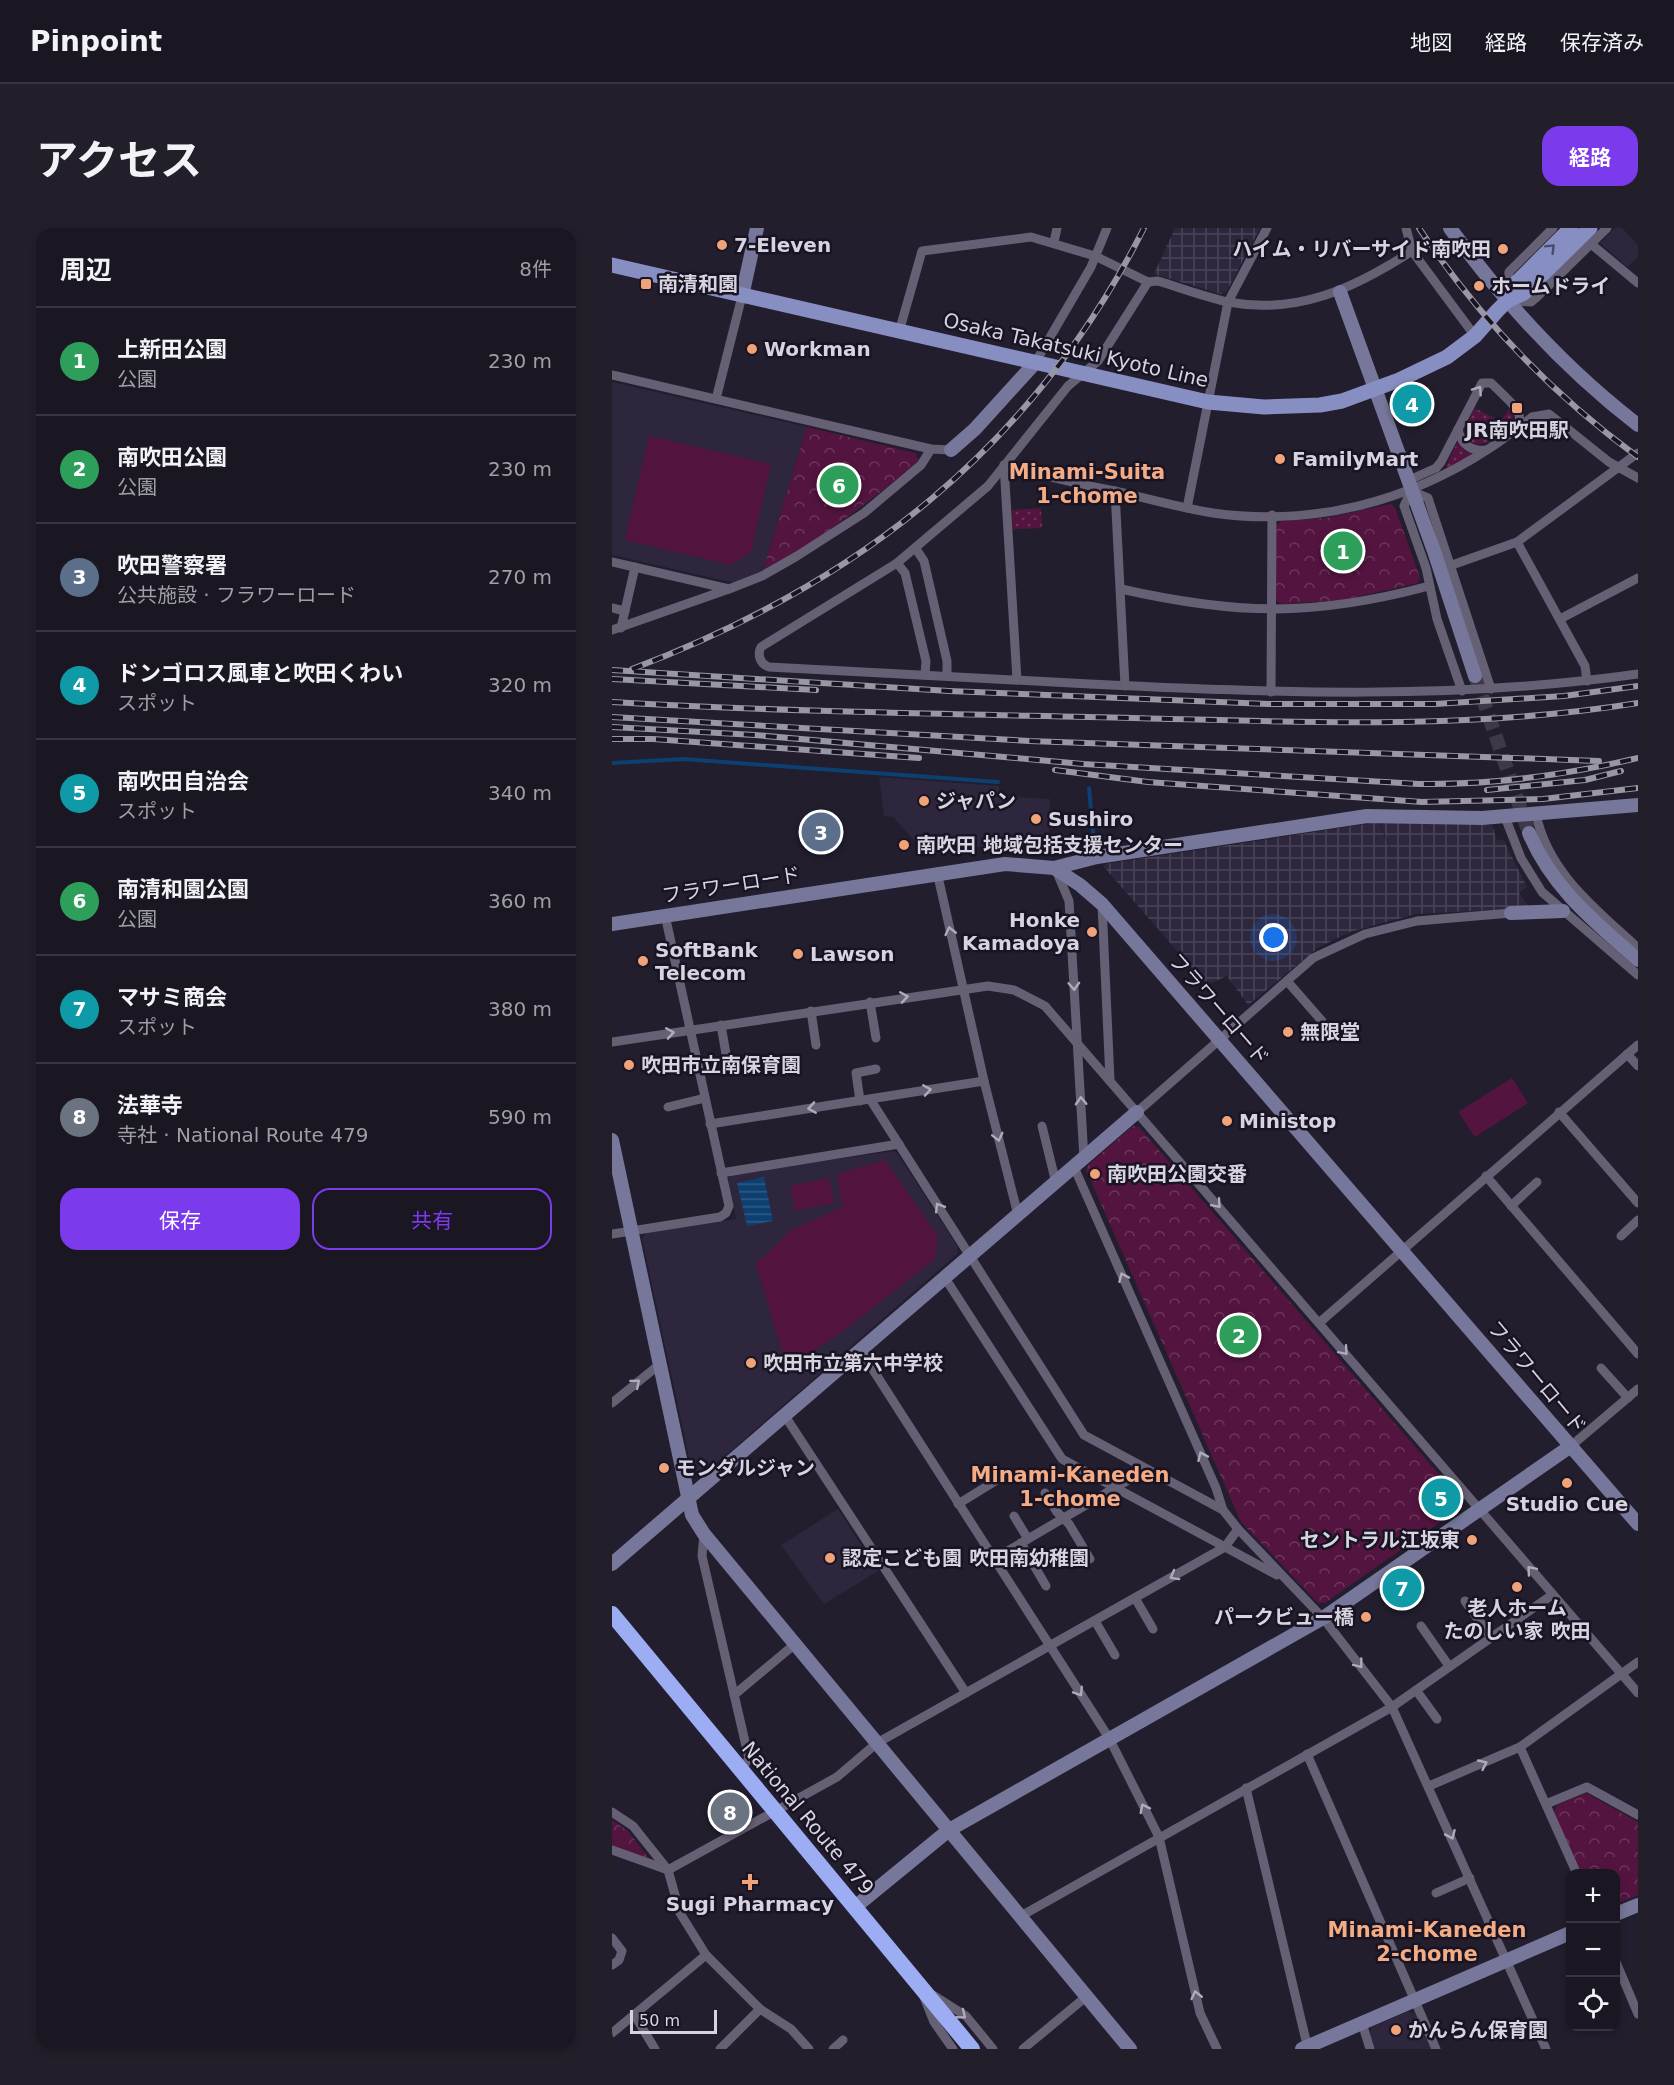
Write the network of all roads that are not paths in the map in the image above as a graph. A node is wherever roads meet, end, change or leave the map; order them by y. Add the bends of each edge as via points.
1 (757, 228) edge
2 (1057, 228) edge
3 (1107, 228) edge
4 (1267, 228) edge
5 (1406, 228) edge
6 (1450, 228) edge
7 (1553, 228) edge
8 (1570, 228) edge
9 (1607, 228) edge
10 (1031, 232) edge
11 (1591, 236) edge
12 (1054, 242) junction
13 (1412, 250) junction
14 (1095, 256) junction
15 (612, 265) edge
16 (1148, 282) junction
17 (1638, 283) edge
18 (1340, 292) junction
19 (741, 296) junction
20 (1507, 301) junction
21 (1228, 302) junction
22 (898, 332) junction
23 (1475, 336) junction
24 (1035, 363) junction
25 (1084, 373) junction
26 (612, 375) edge
27 (1374, 390) junction
28 (716, 399) junction
29 (1208, 402) junction
30 (1638, 425) edge
31 (1458, 429) junction
32 (1516, 429) junction
33 (931, 449) junction
34 (1488, 449) junction
35 (951, 450) joint
36 (1638, 453) edge
37 (1004, 465) junction
38 (1620, 467) junction
39 (1638, 478) edge
40 (1409, 486) junction
41 (1115, 491) junction
42 (1187, 508) junction
43 (1272, 515) junction
44 (1517, 542) junction
45 (916, 549) junction
46 (612, 562) edge
47 (897, 563) junction
48 (1452, 565) junction
49 (635, 567) junction
50 (1638, 578) edge
51 (1429, 586) junction
52 (729, 589) junction
53 (1120, 589) junction
54 (612, 608) edge
55 (625, 611) junction
56 (1271, 611) junction
57 (1560, 619) junction
58 (616, 629) edge
59 (1638, 674) edge
60 (925, 675) junction
61 (947, 676) junction
62 (1475, 676) tunnel mouth
63 (1017, 680) junction
64 (1587, 681) junction
65 (1125, 686) junction
66 (1491, 689) junction
67 (1462, 691) junction
68 (1271, 692) junction
69 (1638, 805) edge
70 (1536, 814) junction
71 (1505, 816) junction
72 (1529, 833) tunnel mouth
73 (1054, 868) junction
74 (937, 872) junction
75 (1102, 904) junction
76 (1563, 911) junction
77 (1511, 913) joint
78 (665, 915) junction
79 (612, 924) edge
80 (1638, 948) edge
81 (1638, 960) edge
82 (1638, 975) edge
83 (1287, 981) junction
84 (963, 988) junction
85 (870, 1002) junction
86 (811, 1011) junction
87 (1322, 1021) dead end
88 (721, 1025) junction
89 (690, 1030) junction
90 (876, 1038) dead end
91 (1221, 1040) junction
92 (612, 1042) edge
93 (1079, 1043) junction
94 (816, 1045) dead end
95 (1638, 1045) edge
96 (1628, 1054) junction
97 (727, 1060) dead end
98 (1638, 1066) edge
99 (876, 1070) dead end
100 (1110, 1080) junction
101 (984, 1081) junction
102 (705, 1098) junction
103 (865, 1100) junction
104 (668, 1107) dead end
105 (1137, 1112) junction
106 (1559, 1112) junction
107 (710, 1124) junction
108 (1042, 1126) dead end
109 (612, 1140) edge
110 (899, 1144) junction
111 (1079, 1163) junction
112 (722, 1173) junction
113 (1486, 1176) junction
114 (1537, 1182) dead end
115 (1056, 1183) junction
116 (1638, 1185) edge
117 (1629, 1193) junction
118 (1638, 1203) edge
119 (1510, 1206) junction
120 (1018, 1215) junction
121 (1638, 1220) edge
122 (632, 1230) junction
123 (612, 1233) edge
124 (1622, 1236) dead end
125 (1402, 1249) junction
126 (970, 1257) junction
127 (945, 1278) junction
128 (1319, 1323) junction
129 (861, 1351) junction
130 (1638, 1354) edge
131 (660, 1364) junction
132 (1601, 1368) dead end
133 (1638, 1389) edge
134 (1628, 1398) junction
135 (612, 1403) edge
136 (785, 1416) junction
137 (1570, 1446) junction
138 (1147, 1469) junction
139 (997, 1480) dead end
140 (1116, 1489) junction
141 (1045, 1493) dead end
142 (689, 1497) junction
143 (958, 1504) junction
144 (1480, 1509) junction
145 (1223, 1510) junction
146 (1014, 1516) dead end
147 (1064, 1519) junction
148 (1638, 1524) edge
149 (1238, 1529) junction
150 (704, 1534) junction
151 (1025, 1541) junction
152 (1225, 1547) junction
153 (994, 1559) junction
154 (1090, 1559) dead end
155 (612, 1564) edge
156 (1284, 1578) junction
157 (1046, 1586) dead end
158 (1552, 1595) junction
159 (1135, 1598) junction
160 (1465, 1601) dead end
161 (612, 1614) edge
162 (1323, 1618) junction
163 (1095, 1621) junction
164 (1420, 1626) dead end
165 (1153, 1629) dead end
166 (1491, 1637) junction
167 (795, 1644) junction
168 (1050, 1646) junction
169 (1114, 1654) dead end
170 (1638, 1662) edge
171 (1449, 1666) junction
172 (1621, 1674) junction
173 (1416, 1690) junction
174 (966, 1693) junction
175 (1638, 1693) edge
176 (734, 1695) junction
177 (1392, 1707) junction
178 (1437, 1719) dead end
179 (1109, 1737) junction
180 (877, 1743) junction
181 (1520, 1747) junction
182 (1306, 1754) junction
183 (740, 1770) junction
184 (1429, 1786) junction
185 (1246, 1788) junction
186 (1546, 1804) junction
187 (612, 1812) edge
188 (776, 1812) junction
189 (1638, 1815) edge
190 (949, 1830) junction
191 (1159, 1837) junction
192 (612, 1850) edge
193 (1575, 1869) edge
194 (668, 1870) junction
195 (1470, 1878) junction
196 (1436, 1893) dead end
197 (1638, 1905) edge
198 (855, 1907) junction
199 (1620, 1912) edge
200 (1021, 1916) junction
201 (1566, 1935) edge
202 (612, 1938) edge
203 (706, 1955) junction
204 (1506, 1959) junction
205 (612, 1965) edge
206 (1620, 1971) edge
207 (921, 1986) junction
208 (1087, 1996) junction
209 (1415, 2000) junction
210 (760, 2009) junction
211 (1638, 2014) edge
212 (635, 2016) junction
213 (1362, 2023) junction
214 (612, 2032) edge
215 (843, 2040) dead end
216 (1306, 2048) edge
217 (655, 2049) edge
218 (720, 2049) edge
219 (809, 2049) edge
220 (833, 2049) edge
221 (953, 2049) edge
222 (972, 2049) edge
223 (993, 2049) edge
224 (1023, 2049) edge
225 (1131, 2049) edge
226 (1217, 2049) edge
227 (1370, 2049) edge
228 (1436, 2049) edge
229 (1546, 2049) edge

1 - 19 street
2 - 12 street
3 - 14 street
4 - 21 street
5 - 13 street
6 - 20 street
7 - 20 street via 1509,272
20 -> 8 main road, Osaka Takatsuki Kyoto Line via 1515,284
9 - 11 street
10 - 12 street
10 - 22 street via 922,251
11 - 17 street
11 - 20 main road, Osaka Takatsuki Kyoto Line via 1524,293
12 - 14 street
13 - 18 street
13 - 23 street
14 - 16 street
14 - 24 street
15 - 19 main road, Osaka Takatsuki Kyoto Line
16 - 21 street via 1158,281
16 - 25 street via 1098,361
18 - 21 street via 1287,305
18 - 27 street
19 - 22 main road, Osaka Takatsuki Kyoto Line
19 - 28 street
20 - 23 main road, Osaka Takatsuki Kyoto Line
20 - 30 street via 1554,352
21 - 29 street
22 - 24 main road, Osaka Takatsuki Kyoto Line
23 - 27 main road, Osaka Takatsuki Kyoto Line via 1447,357
24 - 25 main road, Osaka Takatsuki Kyoto Line
24 - 35 street
25 - 29 main road, Osaka Takatsuki Kyoto Line
25 - 37 street via 1068,386
26 - 28 street
27 - 29 main road, Osaka Takatsuki Kyoto Line via 1342,401 1292,407
27 - 40 street
28 - 33 street
29 - 42 street
31 -> 32 street via 1479,385 1485,381 1519,411
31 - 34 street via 1468,447 1477,451
31 - 40 street via 1439,465
32 - 34 street
32 - 38 street via 1532,417 1549,414
33 - 35 street
33 - 52 street via 921,465 864,513 779,566
34 - 40 street
36 - 38 street
37 - 41 street
37 - 45 street via 988,486
37 - 63 street
38 - 39 street
38 - 44 street
40 - 43 street via 1358,507 1316,514
40 - 48 street via 1428,498
40 - 51 street via 1404,506
40 - 62 street
41 - 42 street
41 - 53 street
42 - 43 street
43 - 56 street
44 - 48 street
44 - 57 street
45 - 47 street
45 - 61 street via 924,561
46 - 49 street
47 - 60 street via 905,573 926,661
47 - 60 street via 763,645 760,660 769,666
48 - 66 street via 1465,618
49 - 52 street
49 - 55 street
50 - 57 street
51 - 56 street via 1342,605
51 - 67 street
52 - 58 street
53 - 56 street via 1196,605
53 - 65 street
54 - 55 street
55 - 58 street
56 - 68 street
57 - 64 street via 1585,666
59 - 64 street
60 - 61 street
61 - 63 street
63 - 65 street
64 - 66 street
65 - 68 street
66 - 67 street
67 - 68 street
69 - 70 street
70 - 71 street
70 - 80 street via 1539,832 1571,885
71 - 73 street via 1367,816 1097,857
71 - 76 street via 1532,877
72 - 81 street via 1546,868 1566,895
73 - 74 street, フラワーロード via 1005,864
73 - 75 street, フラワーロード
73 -> 93 street via 1068,896
74 - 78 street, フラワーロード
84 -> 74 street
75 - 91 street, フラワーロード
75 - 100 street
76 - 77 street
76 - 82 street
77 - 83 street via 1417,921 1365,934 1313,958
78 - 79 street, フラワーロード
78 - 89 street
83 - 87 street
83 - 91 street
85 -> 84 street
84 - 93 street via 1014,990 1045,1006
84 - 101 street
85 - 86 street
85 - 90 street
86 - 88 street
86 - 94 street
88 - 89 street
88 - 97 street
92 -> 89 street
89 - 102 street
91 - 105 street
91 - 125 street, フラワーロード
93 - 100 street
111 -> 93 street
95 - 96 street
96 - 98 street
96 - 106 street
99 - 103 street via 856,1073
100 - 105 street
103 -> 101 street
101 -> 120 street
102 - 104 street
102 - 107 street
103 -> 107 street
103 - 110 street
105 - 111 street
105 -> 128 street
106 - 113 street
106 - 117 street
107 - 112 street
108 - 115 street
109 - 122 street
110 - 112 street
126 -> 110 street
111 - 115 street
145 -> 111 street
112 - 122 street via 729,1206 726,1213
113 - 119 street
113 - 125 street
114 - 119 street
115 - 120 street
116 - 117 street
117 - 118 street
119 - 130 street
120 - 126 street
121 - 124 street
122 - 123 street
122 - 131 street
125 - 128 street
125 - 137 street, フラワーロード
126 - 127 street
126 - 138 street via 1084,1435
127 - 129 street
127 - 140 street via 1062,1459
128 -> 144 street
129 - 136 street
129 - 143 street
135 -> 131 street
131 - 142 street
132 - 134 street
133 - 134 street
134 - 137 street
136 - 142 street
136 - 174 street
137 - 144 street
137 - 148 street, フラワーロード
138 - 140 street
138 - 145 street
139 - 143 street
140 - 147 street
140 - 152 street
141 - 147 street
142 - 150 street via 692,1515
142 - 155 street
143 - 153 street
158 -> 144 street
144 - 162 street
145 - 149 street
146 - 151 street
147 - 151 street
147 - 154 street
149 - 152 street
149 - 156 street
150 - 167 street
150 - 176 street via 702,1556
151 - 153 street
151 - 157 street
152 - 156 street
152 -> 159 street
153 - 168 street
156 - 162 street
158 - 166 street
158 - 172 street
159 - 163 street
159 - 165 street
160 - 166 street
161 - 183 highway, National Route 479
162 -> 177 street
162 - 179 street
163 - 168 street
163 - 169 street
164 - 171 street
166 - 171 street
167 - 176 street
167 - 180 street
168 - 174 street
168 -> 179 street
170 - 172 street
171 - 173 street
172 - 175 street
172 - 181 street
173 - 177 street
173 - 178 street
174 - 180 street
176 - 183 street via 749,1759
177 - 182 street
177 - 184 street
179 - 190 street
191 -> 179 street
180 - 188 street via 837,1777
180 - 190 street
184 -> 181 street
181 - 186 street
182 - 185 street
182 - 209 street
183 - 188 highway, National Route 479
184 -> 195 street
185 - 191 street
185 - 216 street
186 - 189 street via 1587,1787
186 - 193 street
187 - 194 street via 633,1826
188 - 194 street
188 - 198 highway, National Route 479
190 - 198 street
190 - 200 street
191 - 200 street
226 -> 191 street via 1200,2013
192 - 194 street
194 - 203 street via 680,1913
195 - 196 street
195 - 204 street
197 - 199 street
198 - 207 highway, National Route 479
200 - 208 street
201 - 204 street
202 - 205 street via 621,1951 619,1960
203 - 210 street
203 - 212 street
204 - 209 street
204 - 229 street
206 - 211 street
207 - 221 street via 934,2022
207 - 222 highway, National Route 479
207 -> 223 street via 966,2016
208 - 224 street
208 - 225 street
209 - 213 street
209 - 228 street
210 - 218 street
210 - 219 street via 791,2029
212 - 214 street
212 - 217 street
213 - 216 street
213 - 227 street
215 - 220 street

